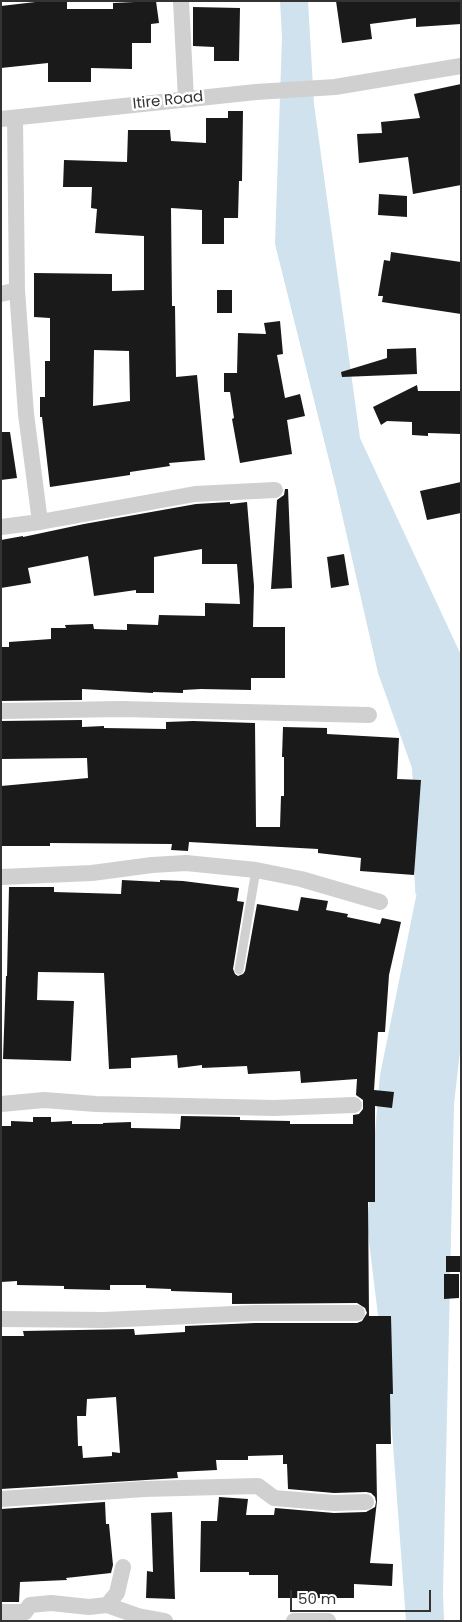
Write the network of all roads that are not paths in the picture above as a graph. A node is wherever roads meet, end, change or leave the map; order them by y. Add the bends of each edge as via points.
1 (181, 1) edge
2 (461, 66) edge
3 (186, 99) junction
4 (8, 118) edge
5 (9, 292) edge
6 (275, 490) dead end
7 (40, 522) junction
8 (1, 527) edge
9 (1, 710) edge
10 (369, 715) dead end
11 (256, 870) junction
12 (1, 877) edge
13 (380, 902) dead end
14 (239, 970) dead end
15 (1, 1104) edge
16 (354, 1105) dead end
17 (357, 1313) dead end
18 (7, 1319) edge
19 (1, 1499) edge
20 (366, 1502) dead end
21 (124, 1567) dead end
22 (107, 1605) junction
23 (1, 1612) edge
24 (165, 1621) edge
25 (294, 1621) edge
26 (328, 1621) edge

1 - 3 street
2 - 3 street, Itire Road via 334,87
3 - 4 street, Itire Road
4 - 5 street
5 - 7 street
6 - 7 street via 195,494
7 - 8 street
9 - 10 street via 122,709
11 - 12 street via 186,863 92,873
11 - 13 street via 301,879
11 - 14 lane
15 - 16 street via 44,1100 274,1108
17 - 18 street via 255,1313 104,1320
19 - 20 street via 144,1489 258,1486 274,1498
21 - 22 street via 117,1593
22 - 23 street via 89,1607 51,1603 30,1605 25,1612
22 - 24 street
25 - 26 street

